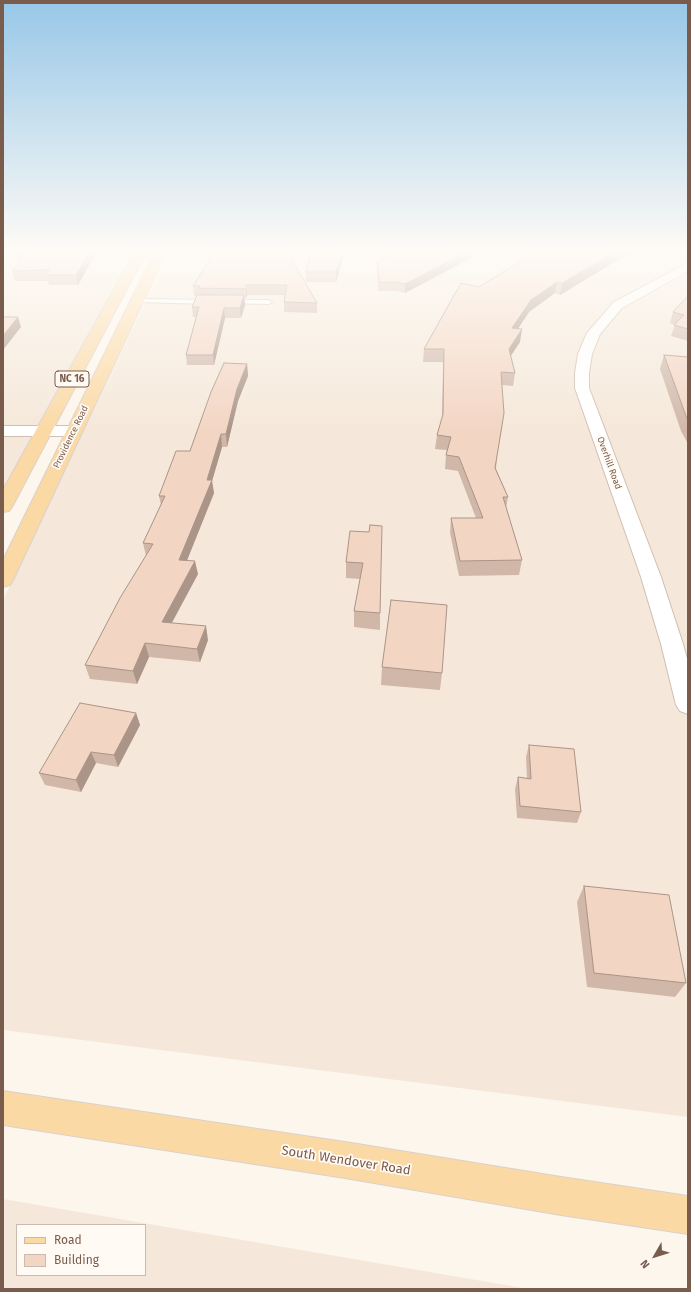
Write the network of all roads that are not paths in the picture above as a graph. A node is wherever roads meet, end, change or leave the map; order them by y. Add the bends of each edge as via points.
1 (108, 311) edge
2 (132, 311) edge
3 (613, 311) edge
4 (3, 431) edge
5 (43, 431) junction
6 (73, 431) junction
7 (3, 507) edge
8 (3, 580) edge
9 (688, 705) edge
10 (3, 1108) edge
11 (688, 1215) edge

1 - 5 main road, NC 16
2 - 6 main road, Providence Road / NC 16
3 - 9 street, Overhill Road via 594,333 585,354 582,388 651,577
4 - 5 street
5 - 6 street
5 - 7 main road, NC 16
6 - 8 main road, Providence Road / NC 16
10 - 11 main road, South Wendover Road

